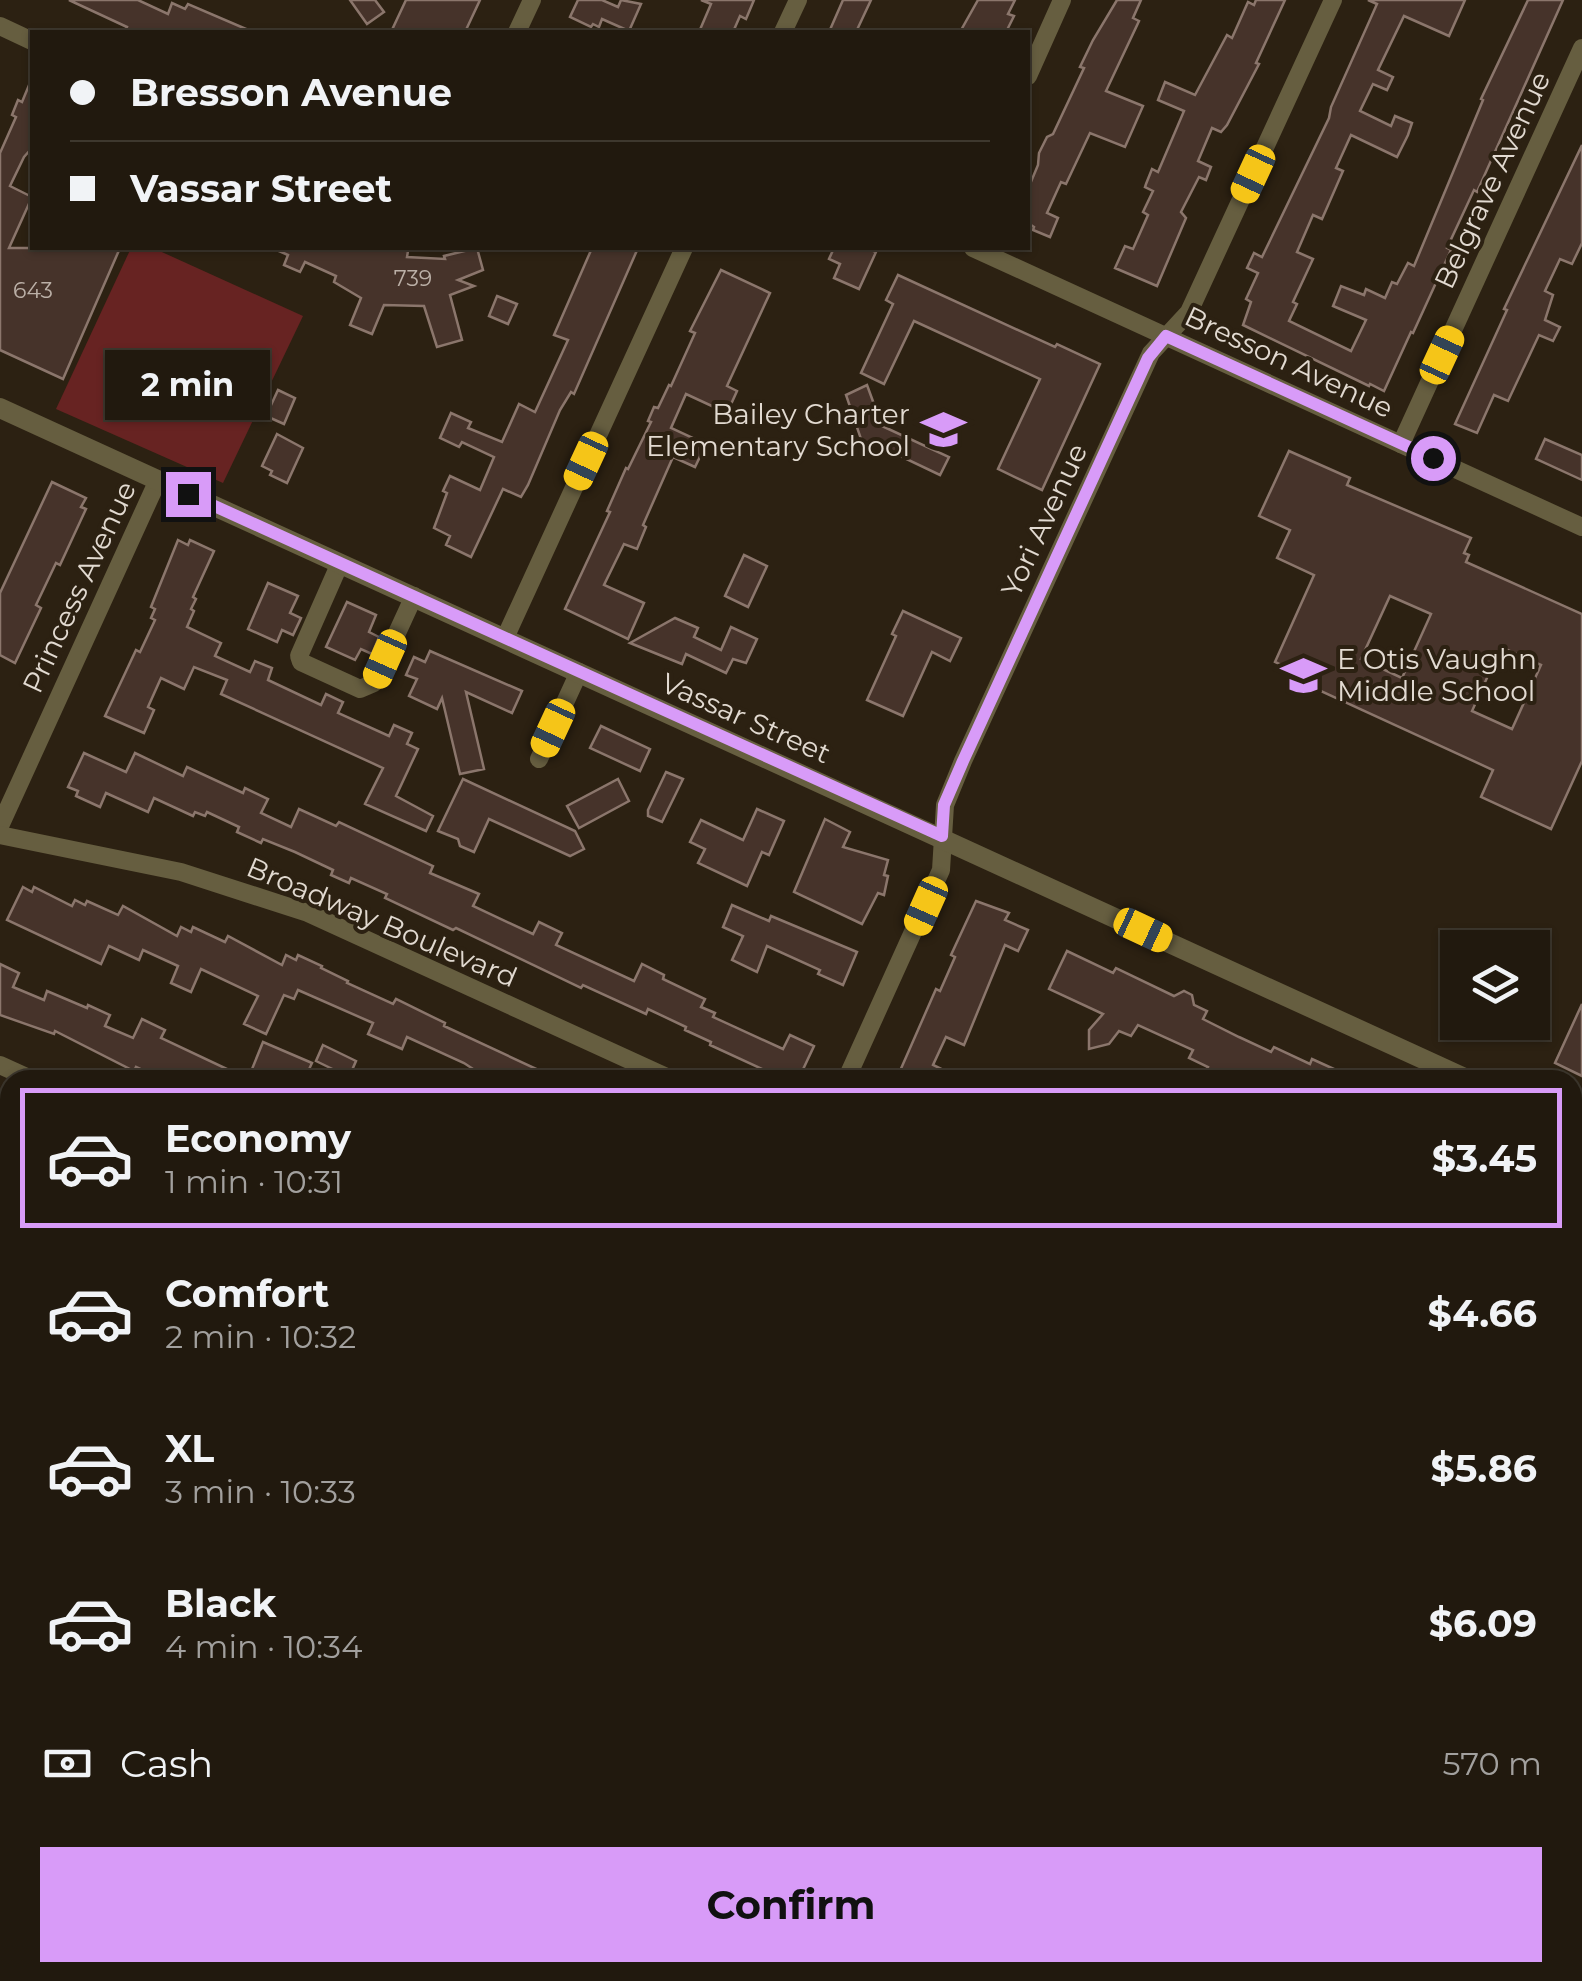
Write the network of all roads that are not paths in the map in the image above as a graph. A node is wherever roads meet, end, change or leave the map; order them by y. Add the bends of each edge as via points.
1 (532, 0) edge
2 (798, 0) edge
3 (1062, 0) edge
4 (1332, 0) edge
5 (0, 26) edge
6 (518, 30) edge
7 (784, 30) edge
8 (30, 40) edge
9 (1582, 48) edge
10 (1030, 72) edge
11 (683, 250) edge
12 (977, 250) edge
13 (1166, 336) junction
14 (0, 408) edge
15 (1401, 444) junction
16 (158, 480) junction
17 (1582, 527) edge
18 (340, 563) junction
19 (414, 596) junction
20 (506, 638) junction
21 (579, 672) junction
22 (539, 760) dead end
23 (0, 826) edge
24 (0, 835) edge
25 (942, 836) junction
26 (651, 1070) edge
27 (851, 1070) edge
28 (1447, 1070) edge

1 - 6 street
2 - 7 street
3 - 10 street
4 - 13 street, Yori Avenue via 1189,312
5 - 8 street
9 - 15 street, Belgrave Avenue
11 - 20 street
12 - 13 street, Bresson Avenue
13 - 15 street, Bresson Avenue
13 - 25 street, Yori Avenue via 1148,358 963,761 944,805
14 - 16 street, Vassar Street
15 - 17 street, Bresson Avenue
16 - 18 street, Vassar Street
16 - 23 street, Princess Avenue
18 - 19 street, Vassar Street
18 - 19 street via 299,656 360,689 374,684
19 - 20 street, Vassar Street
20 - 21 street, Vassar Street
21 - 22 street
21 - 25 street, Vassar Street
24 - 26 street, Broadway Boulevard via 246,890
25 - 27 street, Yori Avenue via 942,870
25 - 28 street, Vassar Street

